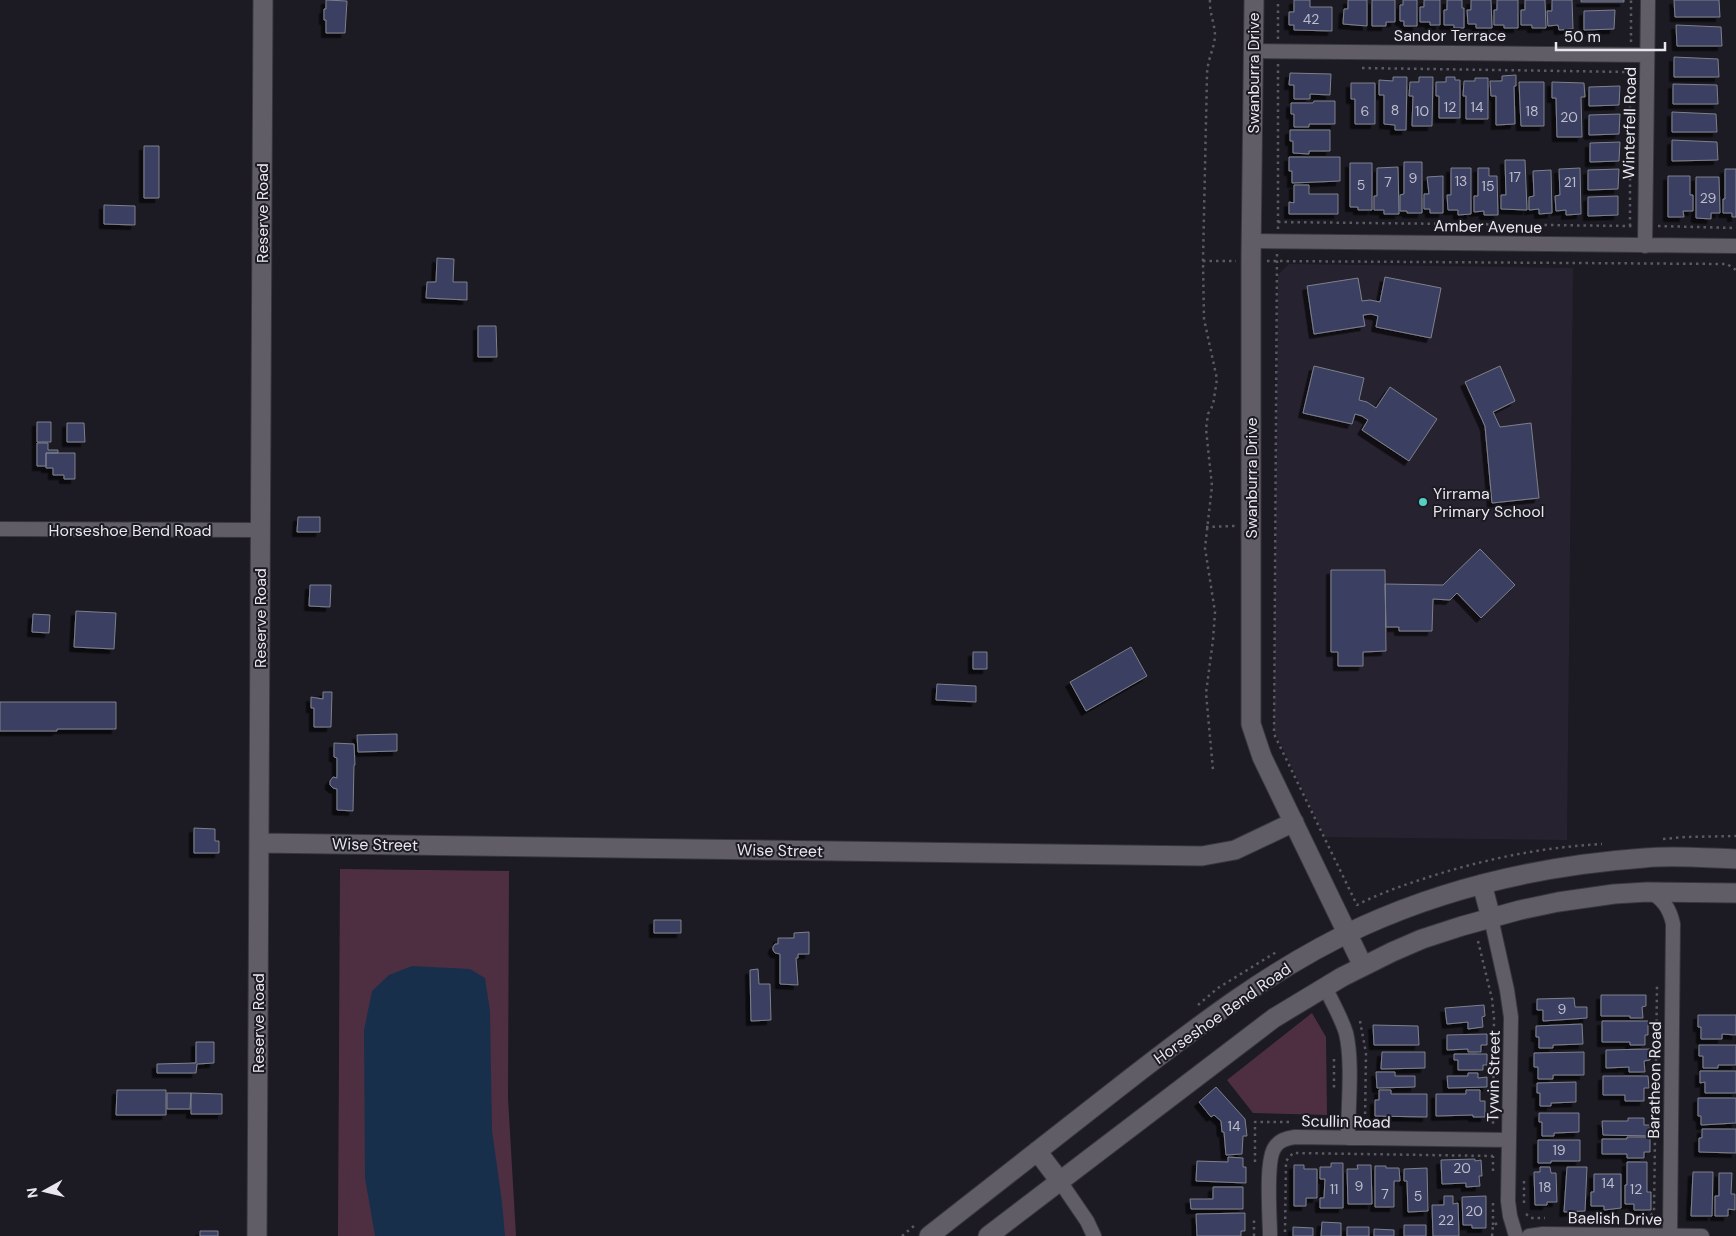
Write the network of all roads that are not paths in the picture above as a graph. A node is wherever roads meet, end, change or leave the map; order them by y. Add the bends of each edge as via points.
1 (263, 0) edge
2 (1254, 0) edge
3 (1648, 0) edge
4 (1253, 51) junction
5 (1647, 55) junction
6 (1252, 242) junction
7 (1645, 246) junction
8 (1732, 248) edge
9 (0, 529) edge
10 (260, 530) junction
11 (1294, 822) junction
12 (259, 843) junction
13 (1736, 847) edge
14 (1646, 857) junction
15 (1736, 858) edge
16 (1482, 884) junction
17 (1649, 892) junction
18 (1694, 892) junction
19 (1736, 894) edge
20 (1491, 918) junction
21 (1673, 924) junction
22 (1347, 934) junction
23 (1363, 966) junction
24 (1325, 987) junction
25 (1348, 1138) junction
26 (1509, 1140) junction
27 (1037, 1151) junction
28 (1059, 1180) junction
29 (257, 1236) edge
30 (929, 1236) edge
31 (988, 1236) edge
32 (1094, 1236) edge
33 (1270, 1236) edge
34 (1516, 1236) edge
35 (1529, 1236) edge
36 (1631, 1236) edge
37 (1670, 1236) edge
38 (1702, 1236) edge

1 - 10 street, Reserve Road
2 - 4 street, Swanburra Drive
3 - 5 street, Winterfell Road
4 - 5 street, Sandor Terrace
4 - 6 street, Swanburra Drive
5 - 7 street, Winterfell Road
6 - 7 street, Amber Avenue
6 - 11 street, Swanburra Drive via 1250,712 1258,746
7 - 8 street, Amber Avenue
9 - 10 street, Horseshoe Bend Road
10 - 12 street, Reserve Road
11 - 12 street, Wise Street via 1235,850 1202,856
11 - 22 street, Swanburra Drive
12 - 29 street, Reserve Road
13 - 14 street via 1695,849
14 - 15 street, Horseshoe Bend Road
14 - 16 street, Horseshoe Bend Road via 1555,868
16 - 20 street
16 - 22 street, Horseshoe Bend Road via 1389,915
17 - 18 street, Horseshoe Bend Road
17 - 20 street, Horseshoe Bend Road via 1558,902
17 - 21 street, Baratheon Road via 1667,906
18 - 19 street, Horseshoe Bend Road
18 - 21 street, Baratheon Road via 1679,906
20 - 23 street, Horseshoe Bend Road via 1422,939
20 - 26 street, Tywin Street via 1511,1017
21 - 37 street, Baratheon Road
22 - 23 street, Swanburra Drive
22 - 27 street, Horseshoe Bend Road via 1289,964 1230,1003
23 - 24 street, Horseshoe Bend Road
24 - 25 street via 1340,1017 1347,1041
24 - 28 street, Horseshoe Bend Road via 1274,1018
25 - 26 street, Scullin Road
25 - 33 street, Scullin Road via 1292,1138 1274,1147 1270,1162
26 - 34 street, Tywin Street via 1509,1210
27 - 28 street
27 - 30 street, Horseshoe Bend Road
28 - 31 street, Horseshoe Bend Road
28 - 32 street
35 - 36 street, Baelish Drive
36 - 37 street, Baelish Drive
37 - 38 street, Baelish Drive

